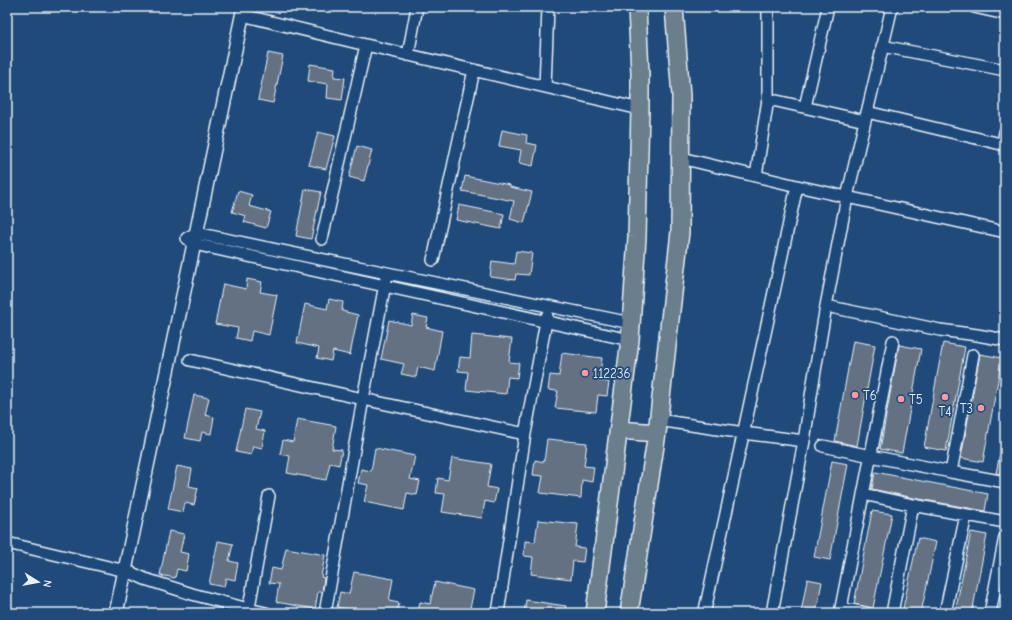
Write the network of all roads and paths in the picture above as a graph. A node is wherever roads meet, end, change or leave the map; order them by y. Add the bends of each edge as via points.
1 (417, 7) edge
2 (548, 7) edge
3 (637, 7) edge
4 (674, 7) edge
5 (768, 7) edge
6 (828, 7) edge
7 (892, 7) edge
8 (974, 7) edge
9 (241, 10) edge
10 (1005, 14) edge
11 (366, 45) junction
12 (882, 46) junction
13 (408, 55) junction
14 (474, 70) junction
15 (1005, 70) edge
16 (545, 87) junction
17 (768, 99) junction
18 (805, 107) junction
19 (640, 109) junction
20 (866, 116) junction
21 (1005, 132) edge
22 (1004, 144) edge
23 (681, 158) junction
24 (756, 176) junction
25 (797, 186) junction
26 (847, 197) junction
27 (1005, 232) edge
28 (193, 238) junction
29 (322, 239) dead end
30 (433, 260) dead end
31 (387, 273) junction
32 (385, 286) junction
33 (549, 306) junction
34 (826, 306) junction
35 (546, 322) junction
36 (631, 323) junction
37 (630, 340) junction
38 (1005, 340) edge
39 (894, 341) dead end
40 (973, 355) dead end
41 (190, 360) dead end
42 (363, 399) junction
43 (658, 426) junction
44 (619, 430) junction
45 (744, 433) junction
46 (525, 434) junction
47 (804, 441) junction
48 (824, 446) dead end
49 (871, 456) junction
50 (951, 472) junction
51 (1005, 482) edge
52 (863, 494) junction
53 (269, 496) dead end
54 (913, 505) junction
55 (966, 515) junction
56 (1005, 522) edge
57 (1005, 536) edge
58 (7, 543) edge
59 (121, 570) junction
60 (705, 610) dead end
61 (248, 611) edge
62 (841, 611) edge
63 (108, 613) edge
64 (116, 613) edge
65 (266, 613) edge
66 (325, 613) edge
67 (498, 613) edge
68 (595, 613) edge
69 (629, 613) edge
70 (772, 613) edge
71 (866, 613) edge
72 (892, 613) edge
73 (945, 613) edge
74 (990, 613) edge

1 - 13 street
2 - 16 street
3 - 19 main road
4 - 23 main road via 681,96
5 - 17 street
6 - 18 street
7 - 12 street
8 - 10 street
9 - 11 street
9 - 28 street
11 - 13 street
11 - 29 street
12 - 15 street
12 - 20 street
13 - 14 street
14 - 16 street
14 - 30 street
16 - 19 street
17 - 18 street
17 - 24 street
18 - 20 street
19 - 36 main road via 637,237
20 - 22 street
20 - 26 street
21 - 22 street
23 - 24 street
23 - 43 main road via 680,232
24 - 25 street
25 - 26 street
25 - 45 street
26 - 27 street
26 - 34 street
28 - 31 street
28 - 32 street
28 - 59 street
31 - 32 street
31 - 33 street
32 - 35 street
32 - 42 street
33 - 35 street
33 - 36 street
34 - 38 street via 940,330
34 - 47 street
35 - 37 street
35 - 46 street
36 - 37 main road
37 - 44 main road
39 - 49 street
40 - 50 street
41 - 42 street
42 - 46 street
42 - 66 street
43 - 44 main road
43 - 45 street
43 - 69 main road
44 - 68 main road
45 - 47 street
45 - 60 street
46 - 67 street
47 - 70 street
48 - 49 street
49 - 50 street
49 - 52 street
50 - 51 street
52 - 54 street
52 - 62 street
53 - 61 street
54 - 55 street
54 - 72 street
55 - 56 street
55 - 73 street
57 - 74 street
58 - 59 street
59 - 61 street
59 - 63 street
59 - 64 street
61 - 65 street
62 - 71 street

